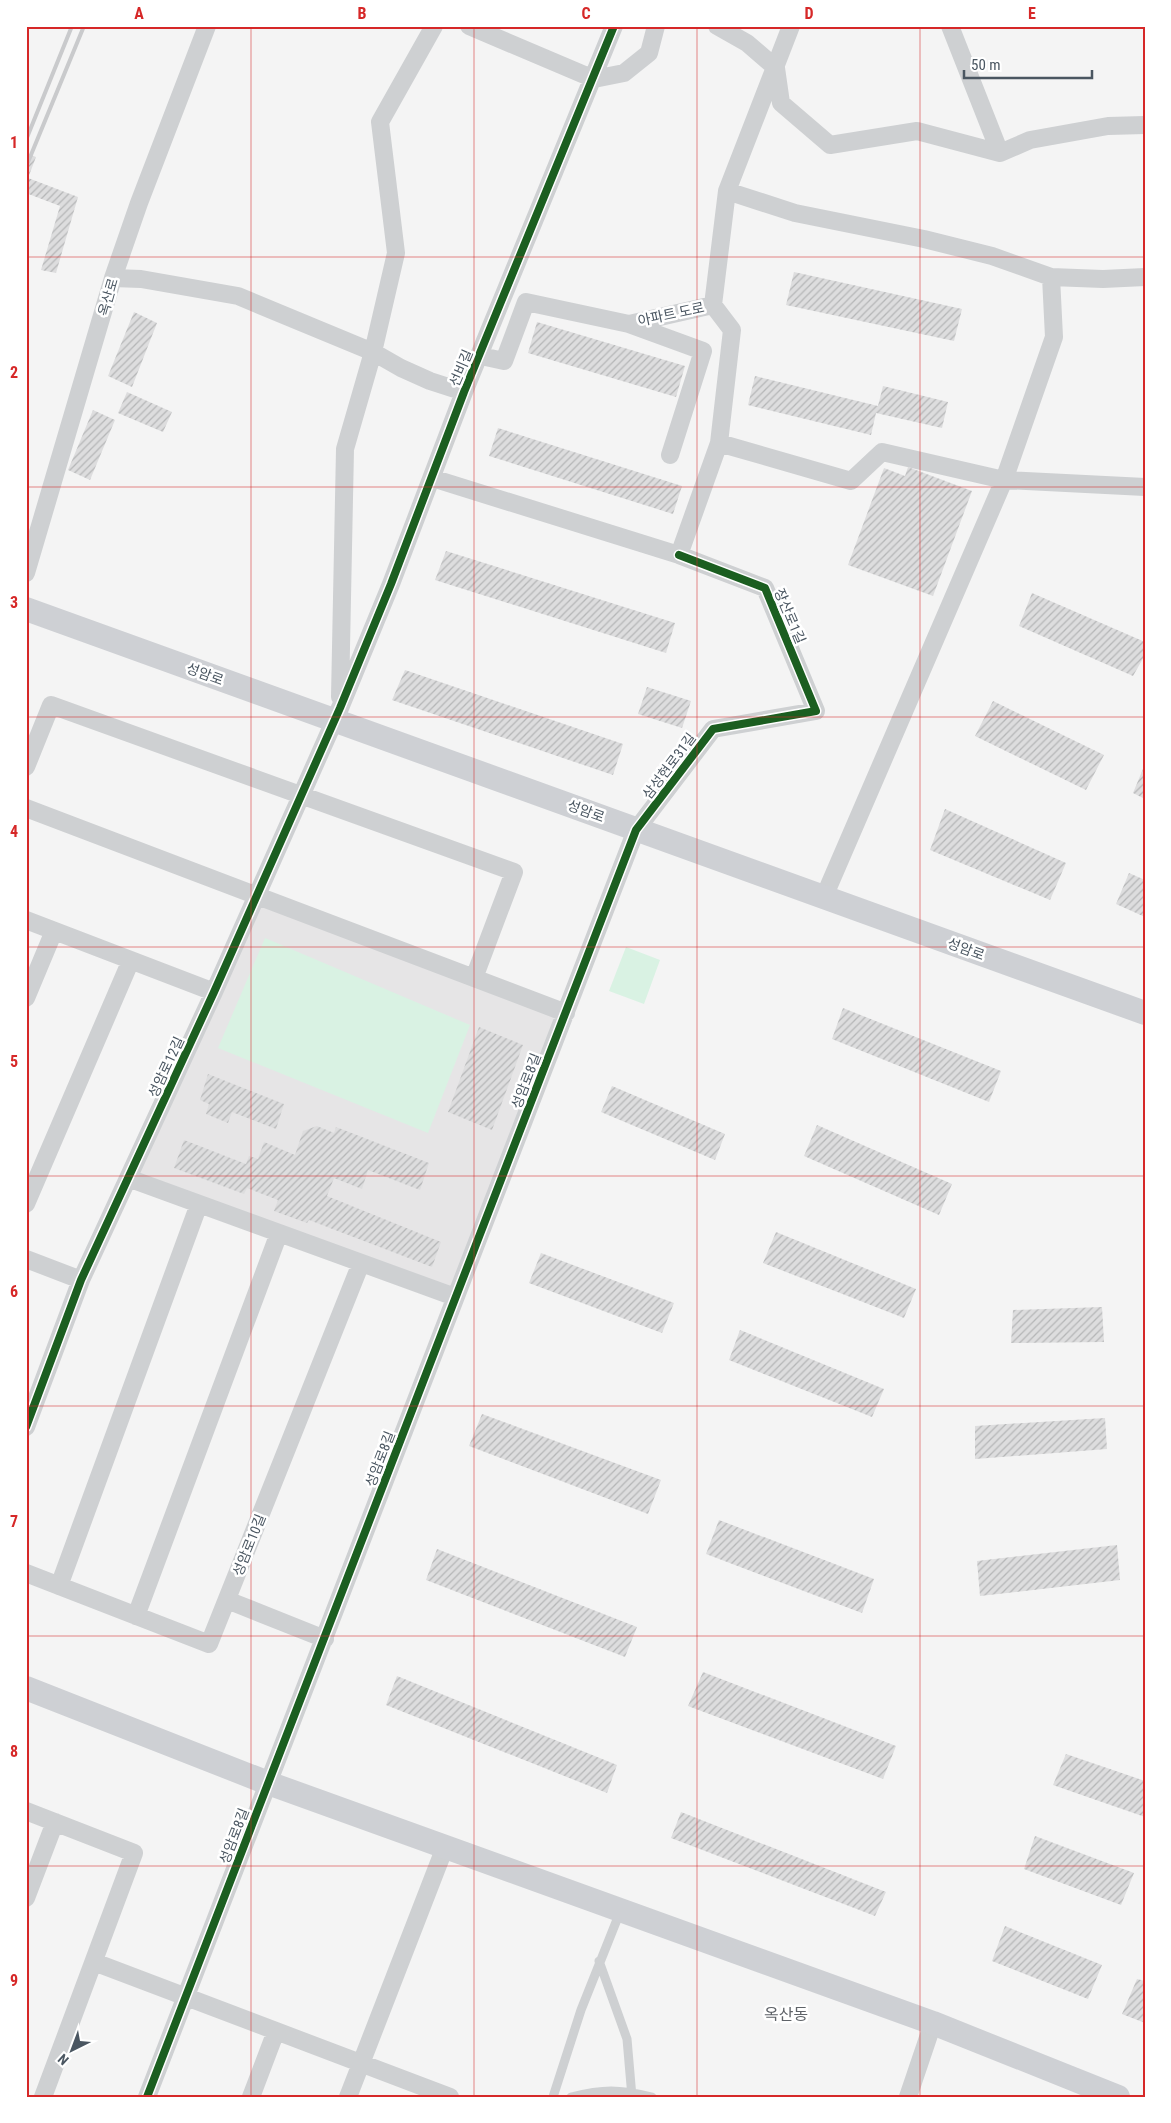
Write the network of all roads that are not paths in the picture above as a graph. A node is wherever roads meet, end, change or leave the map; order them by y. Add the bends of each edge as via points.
1 (207, 26) edge
2 (434, 26) edge
3 (469, 26) edge
4 (614, 26) edge
5 (656, 26) edge
6 (717, 26) edge
7 (806, 26) edge
8 (950, 26) edge
9 (789, 31) edge
10 (776, 68) junction
11 (594, 80) junction
12 (1145, 124) edge
13 (1000, 153) junction
14 (727, 191) junction
15 (1051, 277) junction
16 (1145, 277) edge
17 (113, 278) junction
18 (713, 305) junction
19 (629, 324) junction
20 (373, 352) junction
21 (481, 356) junction
22 (464, 392) junction
23 (719, 443) junction
24 (670, 455) dead end
25 (432, 478) junction
26 (1004, 480) junction
27 (1145, 487) edge
28 (679, 555) junction
29 (26, 573) edge
30 (26, 609) edge
31 (816, 711) joint
32 (337, 714) junction
33 (26, 768) edge
34 (302, 795) junction
35 (26, 808) edge
36 (636, 830) junction
37 (258, 895) junction
38 (824, 898) junction
39 (26, 920) edge
40 (54, 931) junction
41 (131, 960) junction
42 (474, 978) junction
43 (214, 992) junction
44 (26, 998) edge
45 (566, 1013) junction
46 (1145, 1014) edge
47 (128, 1178) junction
48 (26, 1204) edge
49 (200, 1204) junction
50 (279, 1233) junction
51 (26, 1259) edge
52 (360, 1263) junction
53 (82, 1280) junction
54 (455, 1297) junction
55 (26, 1427) edge
56 (26, 1573) edge
57 (59, 1586) junction
58 (227, 1600) junction
59 (136, 1616) junction
60 (325, 1639) junction
61 (26, 1688) edge
62 (268, 1783) junction
63 (26, 1811) edge
64 (55, 1822) junction
65 (445, 1847) junction
66 (26, 1898) edge
67 (620, 1910) junction
68 (599, 1961) junction
69 (94, 1962) junction
70 (186, 1997) junction
71 (932, 2023) junction
72 (276, 2031) junction
73 (361, 2063) junction
74 (632, 2095) edge
75 (43, 2097) edge
76 (147, 2097) edge
77 (250, 2097) edge
78 (348, 2097) edge
79 (450, 2097) edge
80 (553, 2097) edge
81 (571, 2097) edge
82 (652, 2097) edge
83 (908, 2097) edge
84 (1118, 2097) edge

1 - 17 street, 옥산로
2 - 20 street via 380,122 396,253
3 - 11 street
4 - 11 street, 선비길
5 - 11 street via 649,54 624,73
6 - 10 street via 747,43
7 - 9 street
8 - 13 street
9 - 10 street
10 - 13 street via 781,103 830,146 917,131
10 - 14 street
11 - 21 street, 선비길
12 - 13 street via 1108,126 1030,140
14 - 15 street via 795,213 992,256
14 - 18 street
15 - 16 street
15 - 26 street via 1054,337
17 - 20 street via 141,279 238,296
17 - 29 street, 옥산로
18 - 19 street, 아파트 도로
18 - 23 street via 732,330
19 - 21 street via 526,302 504,361
19 - 24 street via 703,351
20 - 22 street via 401,368
20 - 32 street via 346,449
21 - 22 street, 선비길
22 - 25 street, 선비길
23 - 26 street via 851,481 882,452
23 - 28 street
25 - 28 street, 장산로1길
25 - 32 street, 선비길
26 - 27 street
26 - 38 street
28 - 31 street, 장산로1길 via 765,588
30 - 32 street, 성암로
31 - 36 street, 삼성현로31길 via 713,729
32 - 34 street, 성암로12길
32 - 36 street, 성암로
33 - 34 street via 51,705
34 - 37 street, 성암로12길
34 - 42 street via 514,872
35 - 37 street
36 - 38 street, 성암로
36 - 45 street, 성암로8길
37 - 42 street
37 - 43 street, 성암로12길
38 - 46 street, 성암로
39 - 40 street
40 - 41 street
40 - 44 street
41 - 43 street
41 - 48 street
42 - 45 street
43 - 47 street, 성암로12길
45 - 54 street, 성암로8길
47 - 49 street
47 - 53 street, 성암로12길
49 - 50 street
49 - 57 street
50 - 52 street
50 - 59 street
51 - 53 street
52 - 54 street
52 - 58 street, 성암로10길
53 - 55 street, 성암로12길
54 - 60 street, 성암로8길
56 - 57 street, 성암로10길
57 - 59 street, 성암로10길
58 - 59 street, 성암로10길 via 209,1644
58 - 60 street
60 - 62 street, 성암로8길
61 - 62 street
62 - 65 street
62 - 70 street, 성암로8길
63 - 64 street
64 - 66 street
64 - 69 street via 134,1853
65 - 67 street
65 - 73 street
67 - 68 lane
67 - 71 street
68 - 74 lane via 628,2040
68 - 80 lane
69 - 70 street
69 - 75 street
70 - 72 street
70 - 76 street, 성암로8길
71 - 83 street
71 - 84 street
72 - 73 street
72 - 77 street
73 - 78 street
73 - 79 street
74 - 81 lane via 599,2090
74 - 82 lane

